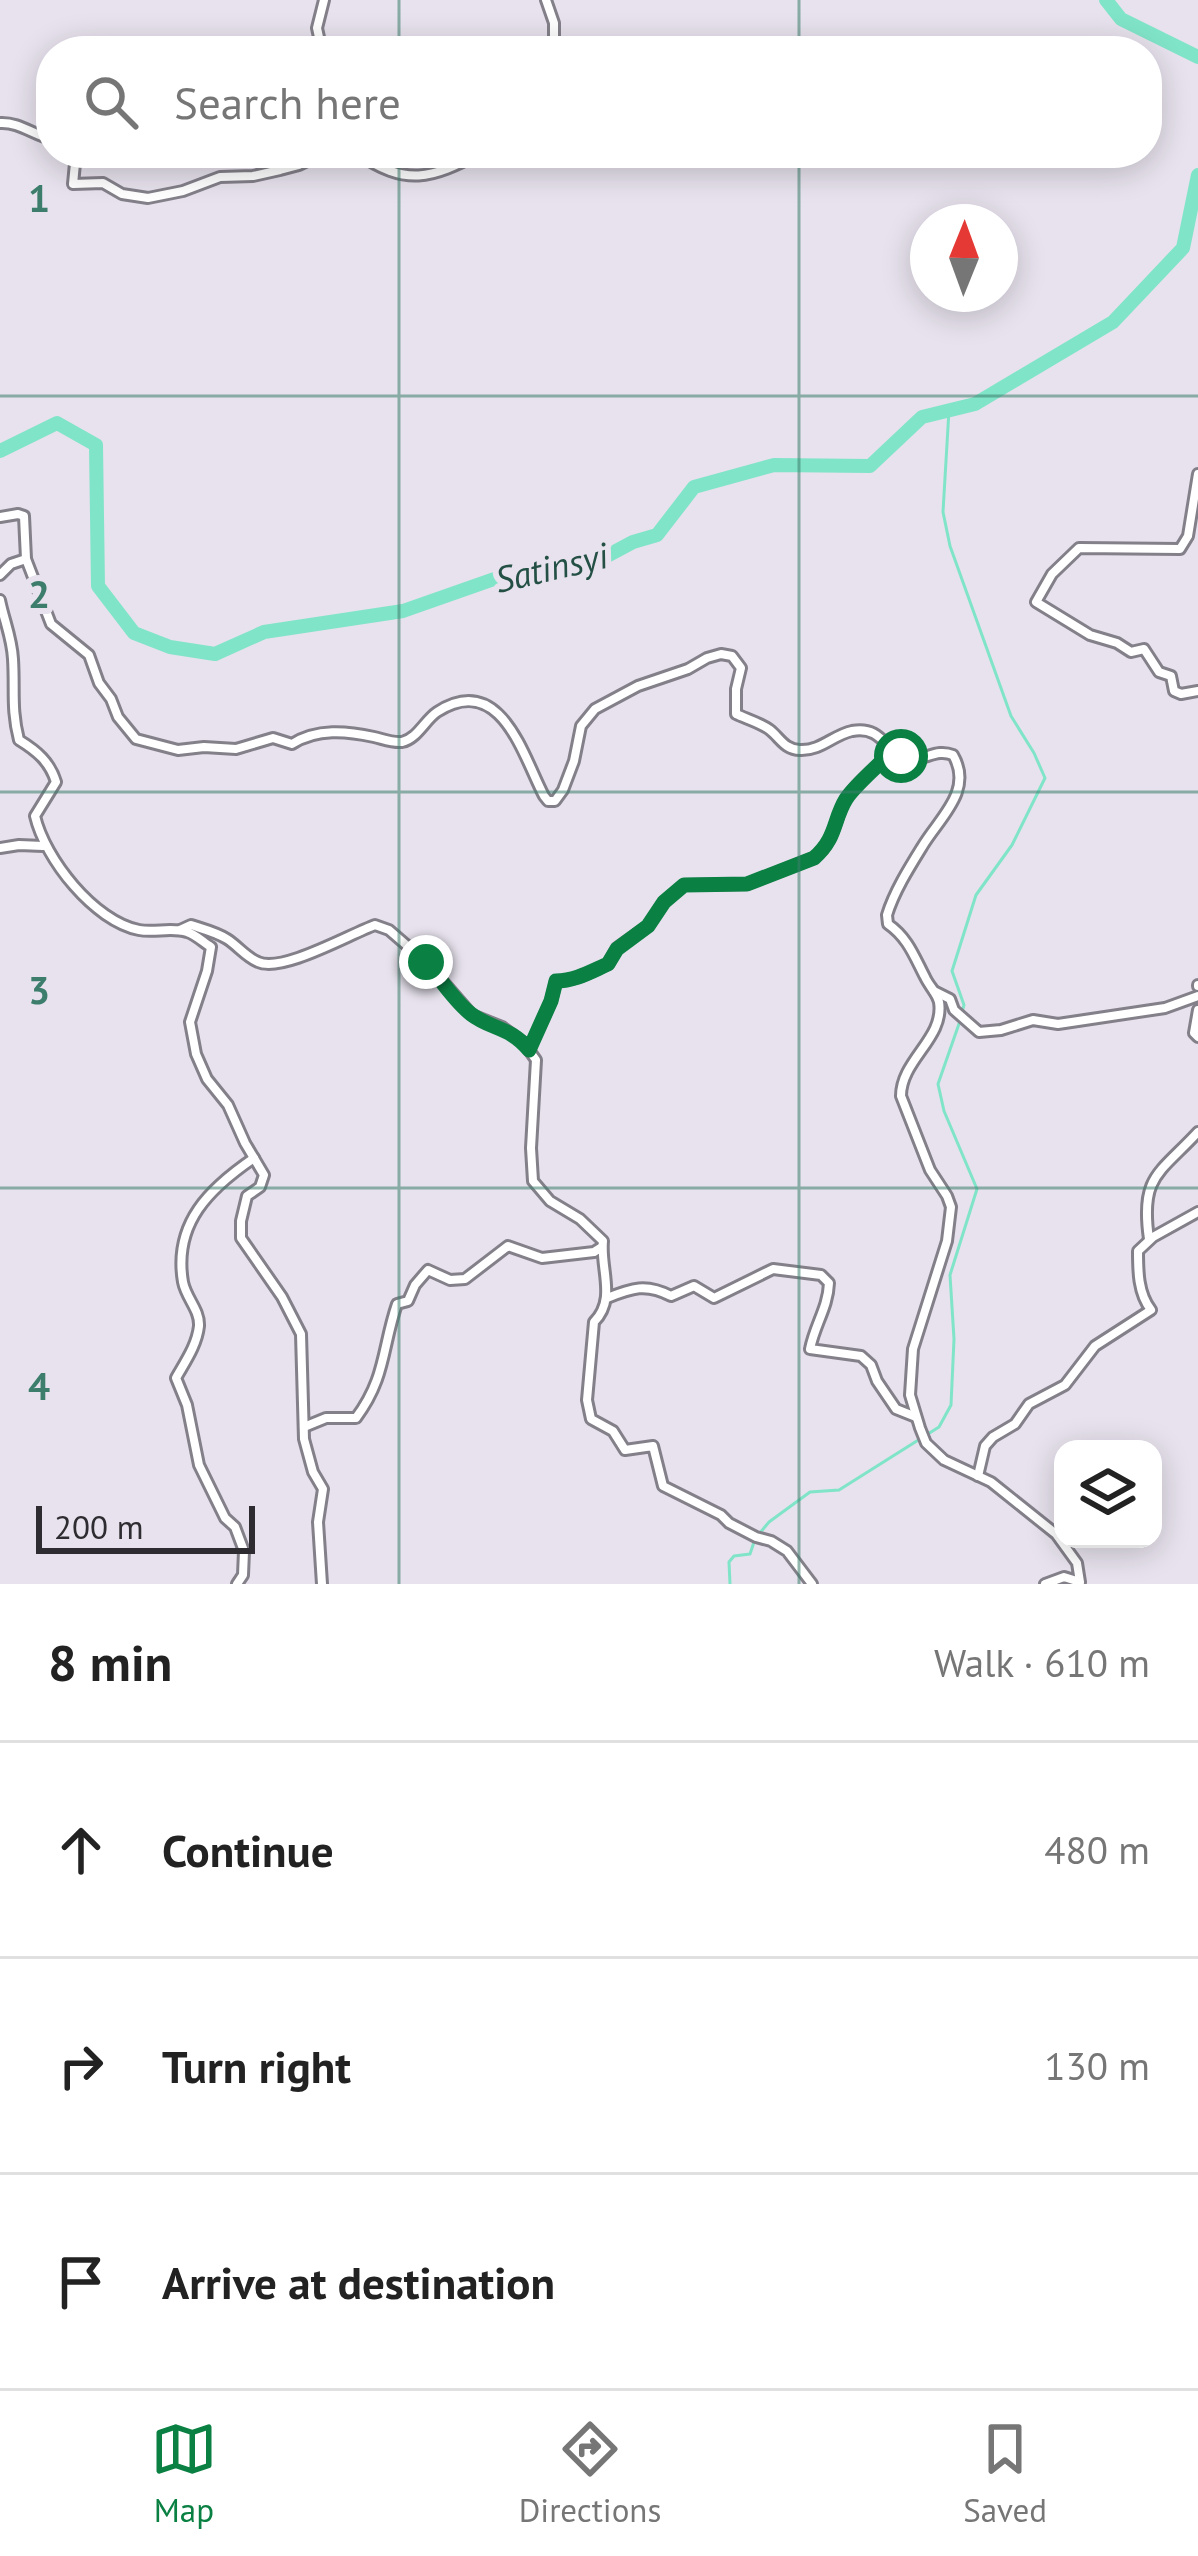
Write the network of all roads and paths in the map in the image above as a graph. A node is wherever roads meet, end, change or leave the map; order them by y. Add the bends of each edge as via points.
1 (324, 0) edge
2 (546, 0) edge
3 (319, 36) edge
4 (554, 36) edge
5 (0, 123) edge
6 (36, 134) edge
7 (75, 168) edge
8 (285, 168) edge
9 (383, 168) edge
10 (450, 168) edge
11 (1198, 474) edge
12 (0, 517) edge
13 (26, 559) junction
14 (0, 575) edge
15 (0, 600) edge
16 (1198, 691) edge
17 (894, 750) junction
18 (44, 846) junction
19 (0, 848) edge
20 (178, 931) junction
21 (933, 990) junction
22 (1198, 996) edge
23 (1198, 1010) edge
24 (1198, 1037) edge
25 (529, 1050) junction
26 (1198, 1132) edge
27 (254, 1158) junction
28 (1198, 1211) edge
29 (1149, 1240) junction
30 (602, 1247) junction
31 (607, 1298) junction
32 (916, 1417) junction
33 (304, 1427) junction
34 (978, 1476) junction
35 (1080, 1583) edge
36 (237, 1584) edge
37 (322, 1584) edge
38 (812, 1584) edge
39 (1045, 1584) edge

1 - 3 street
2 - 4 street
5 - 6 street
7 - 8 street via 73,184 103,183 148,198
9 - 10 street via 426,176
11 - 16 street via 1180,549 1079,548 1036,602 1090,635 1131,652 1144,649 1171,676 1174,692
12 - 13 street via 24,516
13 - 14 street
13 - 17 street via 51,624 89,655 118,717 136,739 178,750 236,749 273,738 292,744 347,731 399,742 443,708 483,703 510,729 546,798 555,801 592,711 721,654 741,668 736,714 786,746 819,748 854,731 875,733
15 - 18 street via 19,740 51,766 56,782 35,816
17 - 21 street via 910,759 946,752 961,773 951,807 886,915
17 - 25 street via 847,797 814,858 747,884 684,885 608,964 556,981
18 - 19 street
18 - 20 street via 103,914 137,930
20 - 25 street via 207,930 270,967 375,925 426,962 472,1015
20 - 27 street via 211,947 190,1022 196,1054
21 - 22 street via 979,1032 1165,1008
21 - 32 street via 937,1026 901,1088 951,1208 914,1343
23 - 24 street
25 - 30 street via 536,1060 533,1181
26 - 29 street via 1156,1173 1144,1207
27 - 33 street via 264,1175 247,1196 241,1238 301,1334
27 - 36 street via 222,1180 190,1222 182,1275 199,1324 176,1378 199,1466 244,1551
28 - 29 street
29 - 34 street via 1138,1250 1138,1269 1150,1310 1095,1346 1065,1385 993,1436
30 - 31 street
30 - 33 street via 542,1258 508,1246 465,1279 428,1270 398,1304 381,1374 356,1418
31 - 32 street via 635,1287 671,1296 694,1286 714,1298 772,1269 821,1275 828,1302 810,1348 861,1356 896,1408
31 - 38 street via 594,1322 591,1419 625,1450 653,1446 663,1486 787,1551
32 - 34 street via 930,1448
33 - 37 street via 323,1489
34 - 35 street via 1056,1534 1077,1563
35 - 39 street via 1064,1576

